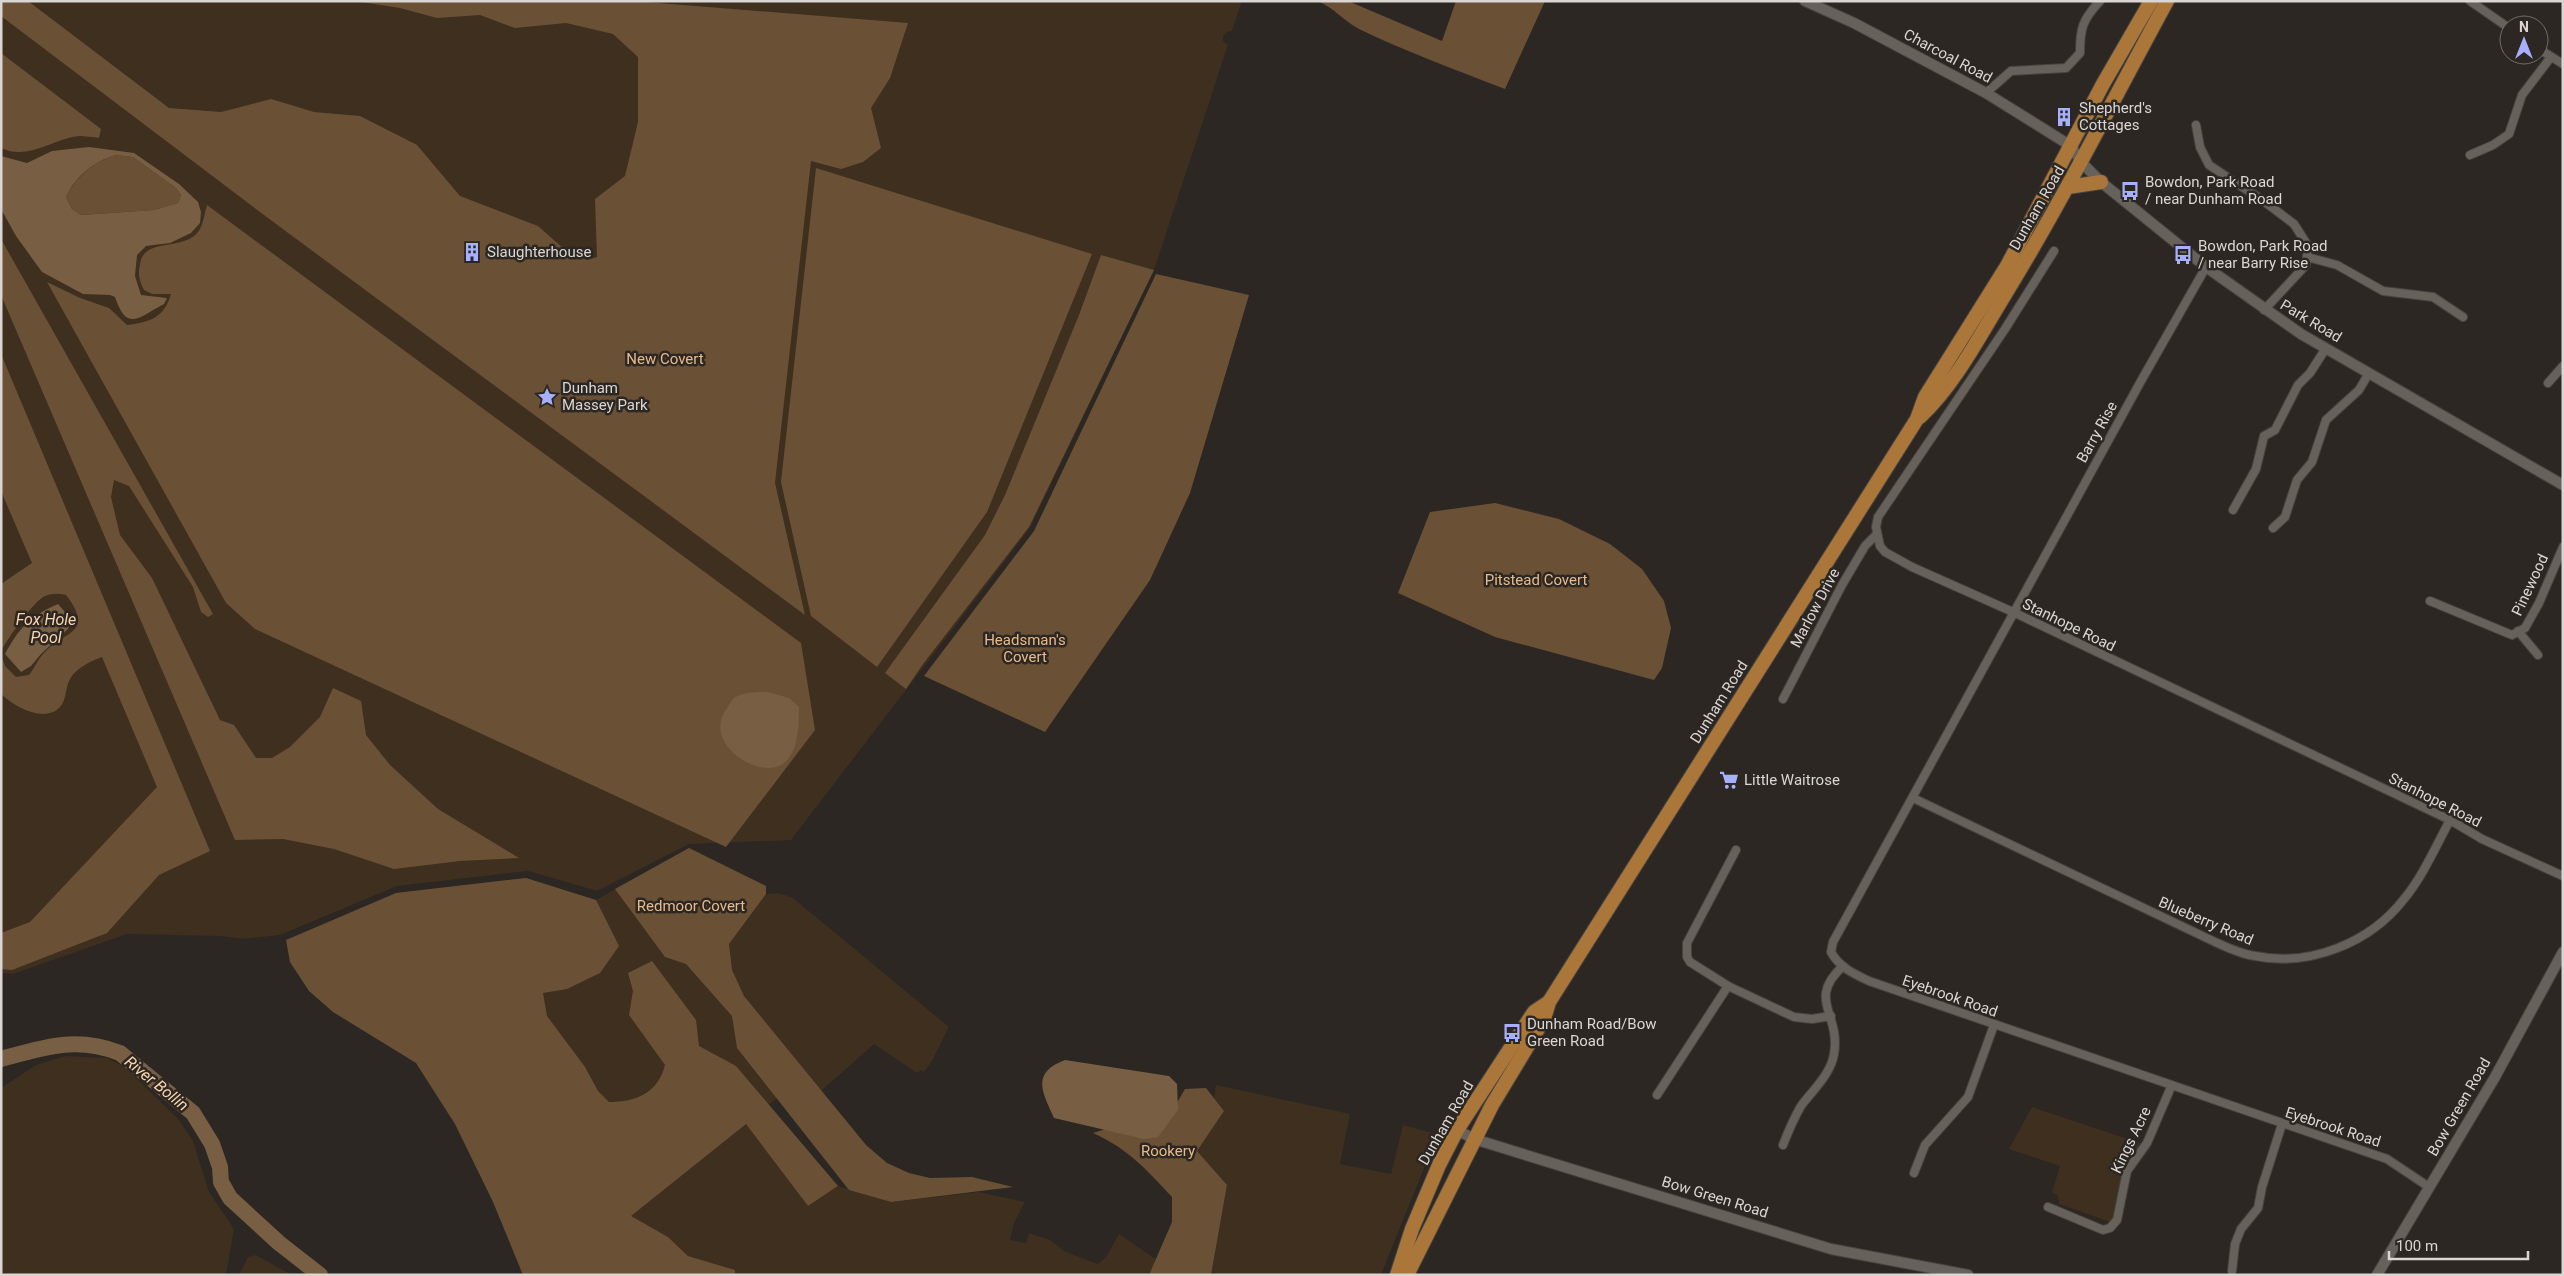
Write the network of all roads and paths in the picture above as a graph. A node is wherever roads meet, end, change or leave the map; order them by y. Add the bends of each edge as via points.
1 (1804, 1) edge
2 (2100, 1) edge
3 (2151, 1) edge
4 (2167, 1) edge
5 (2470, 1) edge
6 (2499, 21) edge
7 (2551, 58) joint
8 (2563, 64) edge
9 (1986, 93) junction
10 (2104, 117) junction
11 (2196, 125) dead end
12 (2071, 146) junction
13 (2470, 155) dead end
14 (2082, 163) junction
15 (2101, 182) junction
16 (2068, 187) junction
17 (2045, 197) junction
18 (2054, 251) dead end
19 (2307, 257) junction
20 (2206, 267) junction
21 (2264, 310) junction
22 (2463, 317) dead end
23 (2326, 348) junction
24 (2563, 366) edge
25 (2368, 373) junction
26 (2548, 383) dead end
27 (1917, 419) junction
28 (2563, 484) edge
29 (2233, 510) dead end
30 (2273, 528) dead end
31 (1877, 534) junction
32 (2563, 547) edge
33 (2430, 601) dead end
34 (2013, 612) junction
35 (2518, 632) junction
36 (2538, 655) dead end
37 (1783, 699) dead end
38 (1913, 798) junction
39 (2450, 820) junction
40 (1736, 850) dead end
41 (2563, 876) edge
42 (2563, 952) edge
43 (1843, 966) junction
44 (1728, 986) junction
45 (1549, 1002) junction
46 (1831, 1016) junction
47 (1994, 1025) junction
48 (2171, 1086) junction
49 (1657, 1095) dead end
50 (2282, 1124) junction
51 (1457, 1130) junction
52 (1474, 1139) junction
53 (1782, 1144) dead end
54 (1914, 1173) dead end
55 (2429, 1187) junction
56 (2048, 1207) dead end
57 (2232, 1271) dead end
58 (1397, 1275) edge
59 (1407, 1275) edge
60 (1968, 1275) edge
61 (2377, 1275) edge

1 - 9 main road, Charcoal Road via 1854,23
2 - 9 street via 2088,13 2080,30 2080,54 2066,68 2011,71
3 - 12 highway, Dunham Road
4 - 10 highway, Dunham Road
5 - 6 street
7 - 8 street
7 - 13 street via 2522,95 2509,134
9 - 12 main road, Charcoal Road
10 - 12 highway via 2096,120 2080,143
10 - 14 highway, Dunham Road
11 - 19 street via 2200,147 2209,165 2294,224 2308,246
12 - 14 main road, Park Road
12 - 17 highway, Dunham Road
14 - 15 main road, Park Road
14 - 16 highway, Dunham Road
14 - 17 highway via 2069,167 2056,190
15 - 16 highway
15 - 20 main road, Park Road
16 - 27 highway, Dunham Road via 1990,319 1936,401
17 - 27 highway, Dunham Road via 2007,266 1925,398
18 - 31 street via 2005,330 1878,517
19 - 21 street via 2306,265
19 - 22 street via 2337,265 2383,292 2433,297
20 - 21 main road, Park Road
20 - 34 street, Barry Rise
21 - 23 main road, Park Road
23 - 25 main road, Park Road
23 - 29 street via 2298,385 2275,430 2264,436 2256,469
24 - 26 street
25 - 28 main road, Park Road
25 - 30 street via 2360,390 2326,420 2312,462 2297,480 2285,518
27 - 45 highway, Dunham Road
31 - 34 street, Stanhope Road via 1880,546 1886,552 1912,567
31 - 37 street, Marlow Drive via 1865,546 1842,585
32 - 35 street, Pinewood via 2539,603 2525,628
33 - 35 street, Pinewood via 2512,635
34 - 38 street
34 - 39 street, Stanhope Road
35 - 36 street, Pinewood
38 - 39 street, Blueberry Road via 2212,941 2239,952 2275,959 2323,953 2360,938 2376,926 2404,900
38 - 43 street via 1833,942 1831,952
39 - 41 street, Stanhope Road via 2482,839
40 - 44 street via 1686,949 1690,962
42 - 55 main road, Bow Green Road via 2491,1085
43 - 46 street via 1825,990 1824,1001
43 - 47 street, Eyebrook Road via 1869,982
44 - 46 street via 1794,1017
44 - 49 street
45 - 51 highway, Dunham Road via 1534,1012
45 - 52 highway, Dunham Road via 1544,1019 1509,1074
46 - 53 street via 1835,1028 1834,1057
47 - 48 street, Eyebrook Road
47 - 54 street via 1968,1097 1925,1145
48 - 50 street, Eyebrook Road
48 - 56 street, Kings Acre via 2147,1143 2127,1171 2116,1220 2110,1228 2103,1230
50 - 55 street, Eyebrook Road via 2387,1159
50 - 57 street via 2258,1208 2241,1229 2235,1244
51 - 52 main road, Bow Green Road
51 - 58 highway, Dunham Road via 1412,1229
52 - 59 highway, Dunham Road
52 - 60 main road, Bow Green Road via 1831,1249
55 - 61 main road, Bow Green Road

